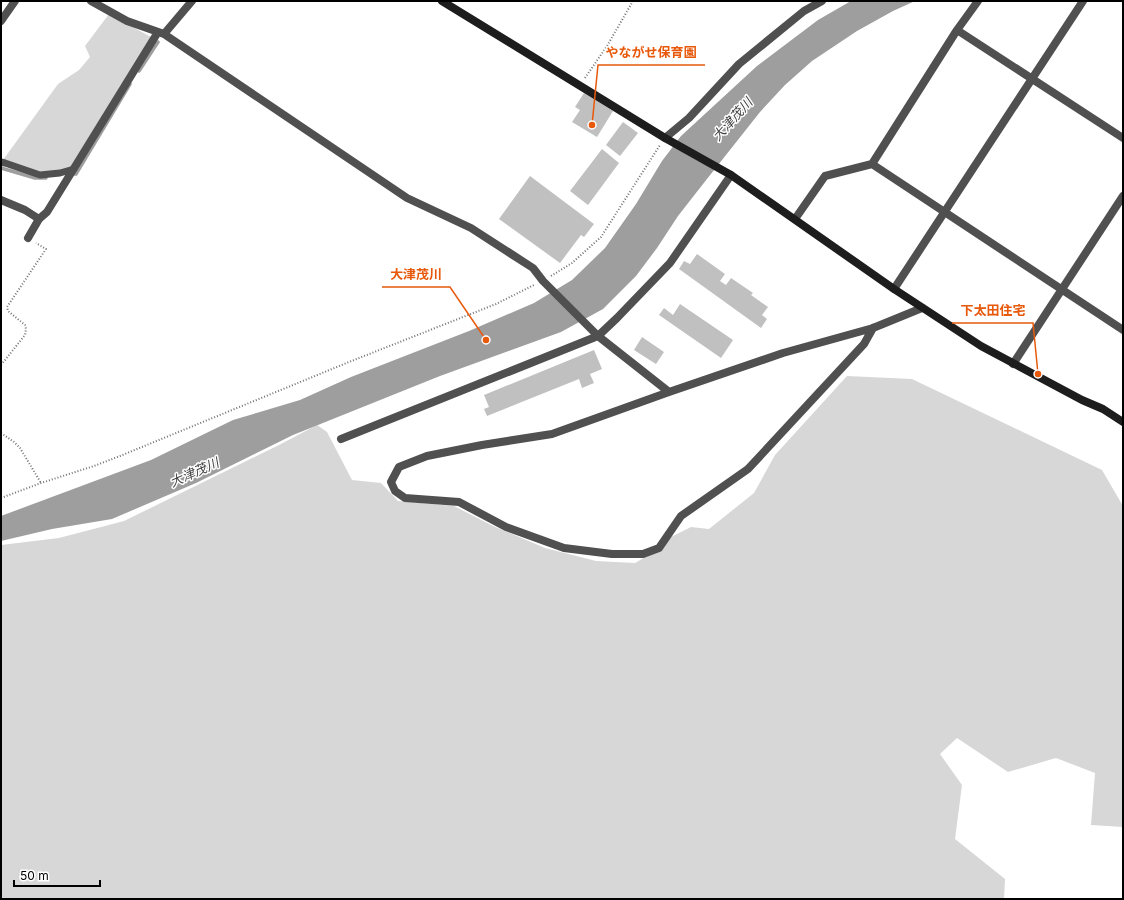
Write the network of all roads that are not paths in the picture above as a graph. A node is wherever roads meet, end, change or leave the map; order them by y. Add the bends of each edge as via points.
1 (15, 1) edge
2 (91, 1) edge
3 (192, 1) edge
4 (442, 1) edge
5 (822, 1) edge
6 (978, 1) edge
7 (1083, 1) edge
8 (1, 21) edge
9 (957, 30) junction
10 (161, 33) junction
11 (1031, 78) junction
12 (665, 138) junction
13 (1123, 138) edge
14 (1, 162) edge
15 (872, 164) junction
16 (74, 169) junction
17 (731, 175) junction
18 (1123, 196) edge
19 (1, 200) edge
20 (944, 212) junction
21 (39, 219) junction
22 (795, 219) junction
23 (28, 238) road end
24 (894, 290) junction
25 (1061, 290) junction
26 (922, 308) junction
27 (873, 328) junction
28 (1123, 330) edge
29 (598, 336) junction
30 (1013, 364) junction
31 (669, 392) junction
32 (1123, 422) edge
33 (341, 439) dead end

1 - 8 street
2 - 10 street via 127,21
3 - 10 street
4 - 12 street
5 - 12 street via 804,12 739,64 689,118
6 - 9 street
7 - 11 street
9 - 11 street
9 - 15 street
10 - 16 street
10 - 29 street via 407,198 471,228 533,268
11 - 13 street
11 - 20 street
12 - 17 street
14 - 16 lane via 40,176
15 - 20 street
15 - 22 street via 825,176
16 - 21 street via 47,212
17 - 22 street
17 - 29 street via 670,263
18 - 25 street
19 - 21 street
20 - 24 street
20 - 25 street
21 - 23 street
22 - 24 street
24 - 26 street
25 - 28 street
25 - 30 street
26 - 27 street
26 - 30 street
27 - 31 street via 783,353
27 - 31 street via 860,349 748,469 681,516 659,548 643,554 612,554 564,548 506,527 459,502 405,498 395,491 391,482 399,467 427,456 552,434
29 - 31 street
29 - 33 street
30 - 32 street via 1103,409

